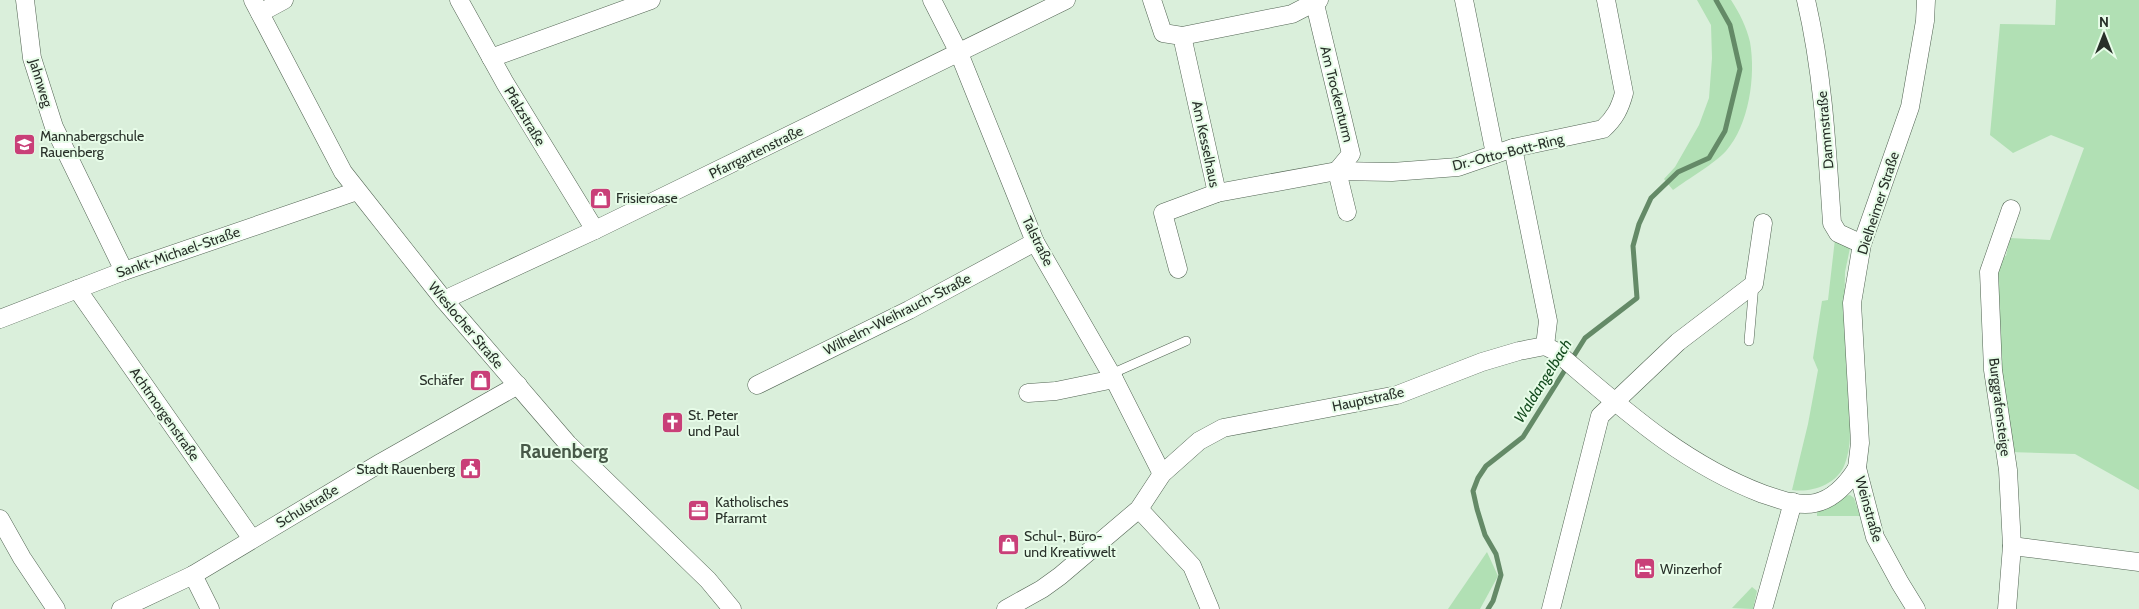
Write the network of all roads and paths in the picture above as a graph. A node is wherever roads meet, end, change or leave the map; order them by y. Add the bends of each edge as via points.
1 (24, 0) edge
2 (284, 0) edge
3 (458, 0) edge
4 (651, 0) edge
5 (932, 0) edge
6 (1066, 0) edge
7 (1152, 0) edge
8 (1464, 0) edge
9 (1606, 0) edge
10 (1806, 0) edge
11 (1926, 0) edge
12 (1316, 1) edge
13 (256, 6) edge
14 (1182, 36) junction
15 (959, 53) junction
16 (491, 58) junction
17 (1513, 148) junction
18 (1495, 154) junction
19 (1338, 171) junction
20 (357, 191) junction
21 (1217, 193) junction
22 (2012, 209) dead end
23 (1347, 212) dead end
24 (1763, 223) dead end
25 (595, 230) junction
26 (1036, 242) junction
27 (1862, 244) junction
28 (1178, 268) dead end
29 (124, 271) junction
30 (1754, 284) junction
31 (77, 289) junction
32 (444, 300) junction
33 (0, 319) edge
34 (1186, 341) dead end
35 (1749, 341) dead end
36 (1550, 348) junction
37 (1113, 376) junction
38 (518, 385) junction
39 (757, 385) dead end
40 (1028, 393) dead end
41 (1613, 402) junction
42 (1857, 468) junction
43 (1162, 474) junction
44 (1793, 502) junction
45 (1139, 509) junction
46 (0, 519) edge
47 (252, 539) junction
48 (2012, 546) junction
49 (2139, 562) edge
50 (193, 575) junction
51 (56, 609) edge
52 (121, 609) edge
53 (210, 609) edge
54 (732, 609) edge
55 (1006, 609) edge
56 (1210, 609) edge
57 (1551, 609) edge
58 (1763, 609) edge
59 (1916, 609) edge
60 (2007, 609) edge

1 - 29 street, Jahnweg via 32,58 54,127
2 - 13 street
3 - 16 street, Pfalzstraße
4 - 16 street
5 - 15 street, Talstraße
6 - 15 street, Pfarrgartenstraße
7 - 14 street via 1163,33
8 - 18 street
9 - 17 street, Dr.-Otto-Bott-Ring via 1624,93 1613,120 1592,132
10 - 27 street, Dammstraße via 1820,80 1832,223 1838,233
11 - 27 street, Dielheimer Straße via 1910,107
12 - 14 street via 1292,14
12 - 19 street, Am Trockenturm via 1351,154
13 - 20 street, Wieslocher Straße via 343,172
14 - 21 street, Am Kesselhaus
15 - 25 street, Pfarrgartenstraße
15 - 26 street, Talstraße
16 - 25 street, Pfalzstraße
17 - 18 street, Dr.-Otto-Bott-Ring
17 - 36 street via 1548,321
18 - 19 street, Dr.-Otto-Bott-Ring via 1458,167 1392,172
19 - 21 street, Dr.-Otto-Bott-Ring
19 - 23 street
20 - 29 street, Sankt-Michael-Straße
20 - 32 street, Wieslocher Straße
21 - 28 street, Am Kesselhaus via 1163,213
22 - 48 street, Burggrafensteige via 1989,272 1993,370 2008,470
24 - 30 street
25 - 32 street, Pfarrgartenstraße
26 - 37 street, Talstraße
26 - 39 street, Wilhelm-Weihrauch-Straße via 909,310
27 - 42 street, Dielheimer Straße via 1852,303 1860,443
29 - 31 street, Sankt-Michael-Straße
30 - 35 lane
30 - 41 street via 1678,342
31 - 33 street, Sankt-Michael-Straße
31 - 47 street, Achtmorgenstraße
32 - 38 street, Wieslocher Straße
34 - 37 lane
36 - 41 street
36 - 43 street, Hauptstraße via 1519,351 1482,362 1397,395 1223,428 1199,441
37 - 40 street via 1056,391
37 - 43 street, Talstraße
38 - 47 street, Schulstraße
38 - 54 street, Wieslocher Straße via 568,444 708,580
41 - 44 street, Weinstraße via 1687,457 1733,482
41 - 57 street via 1600,416
42 - 44 street, Weinstraße via 1847,484 1824,500 1813,504
42 - 59 street, Weinstraße via 1875,537
43 - 45 street, Hauptstraße
44 - 58 street
45 - 55 street, Hauptstraße via 1060,576
45 - 56 street via 1192,566
46 - 51 street
47 - 50 street, Schulstraße
48 - 49 street
48 - 60 street, Burggrafensteige
50 - 52 street, Schulstraße
50 - 53 street

